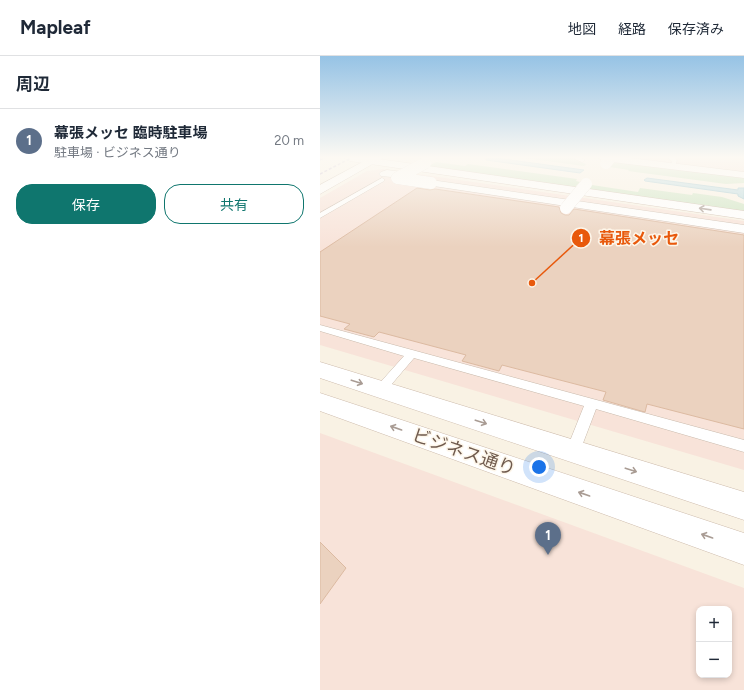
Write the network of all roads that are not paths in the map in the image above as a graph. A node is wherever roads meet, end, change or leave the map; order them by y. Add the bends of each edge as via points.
1 (366, 188) edge
2 (456, 188) edge
3 (561, 188) edge
4 (583, 188) edge
5 (568, 206) junction
6 (744, 215) edge
7 (320, 216) edge
8 (744, 229) edge
9 (320, 328) edge
10 (412, 354) junction
11 (320, 370) edge
12 (381, 390) junction
13 (320, 402) edge
14 (592, 403) junction
15 (744, 446) edge
16 (573, 451) junction
17 (744, 506) edge
18 (744, 549) edge

1 - 7 lane
2 - 5 street, bridge
6 -> 3 street
4 - 5 street, bridge
5 - 8 street
9 - 10 lane
10 - 12 lane
10 - 14 lane
11 -> 12 street, ビジネス通り
12 -> 16 street, ビジネス通り
18 -> 13 street, ビジネス通り
14 - 15 lane
14 - 16 lane
16 -> 17 street, ビジネス通り

